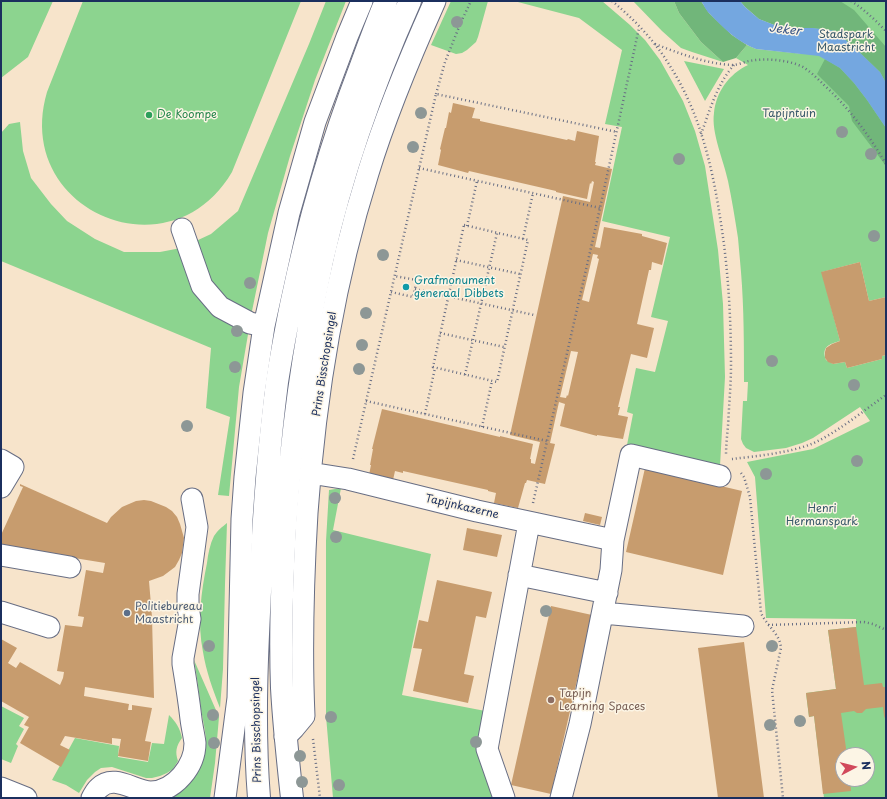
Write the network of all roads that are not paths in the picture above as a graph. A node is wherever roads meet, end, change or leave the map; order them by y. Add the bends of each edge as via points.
1 (362, 1) edge
2 (386, 1) edge
3 (410, 1) edge
4 (435, 1) edge
5 (182, 229) dead end
6 (264, 326) junction
7 (1, 460) edge
8 (729, 469) road end
9 (310, 473) junction
10 (1, 487) edge
11 (192, 499) dead end
12 (529, 523) junction
13 (613, 540) junction
14 (1, 555) edge
15 (70, 567) dead end
16 (519, 575) junction
17 (605, 603) junction
18 (1, 612) edge
19 (49, 626) dead end
20 (743, 626) dead end
21 (257, 661) junction
22 (238, 686) junction
23 (285, 737) junction
24 (1, 788) edge
25 (26, 798) edge
26 (92, 798) edge
27 (225, 798) edge
28 (259, 798) edge
29 (292, 798) edge
30 (504, 798) edge
31 (561, 798) edge

1 - 6 street, Prins Bisschopsingel via 315,122 289,213
2 - 21 main road, Prins Bisschopsingel via 348,97 322,176 286,331 270,444
3 - 23 main road, Prins Bisschopsingel via 363,120 346,173 323,259 306,344 289,471 284,545 282,686
4 - 9 street, Prins Bisschopsingel via 382,133 352,229 327,343
5 - 6 street via 202,286 220,307 250,323
6 - 22 street, Prins Bisschopsingel via 244,476
7 - 10 street via 14,467
8 - 13 street via 631,455
9 - 12 street, Tapijnkazerne via 348,478
9 - 23 street, Prins Bisschopsingel via 303,594 304,716
11 - 26 street via 197,527 188,594 190,619 183,664 195,744 192,758 184,774 162,789 150,792 112,782 98,788
12 - 13 street, Tapijnkazerne
12 - 16 street
13 - 17 street
14 - 15 street
16 - 17 street
16 - 30 street via 487,749
17 - 20 street
17 - 31 street via 580,724
18 - 19 street
21 - 22 street, Prins Bisschopsingel
21 - 28 main road, Prins Bisschopsingel
22 - 27 street, Prins Bisschopsingel
23 - 29 main road, Prins Bisschopsingel
24 - 25 street

